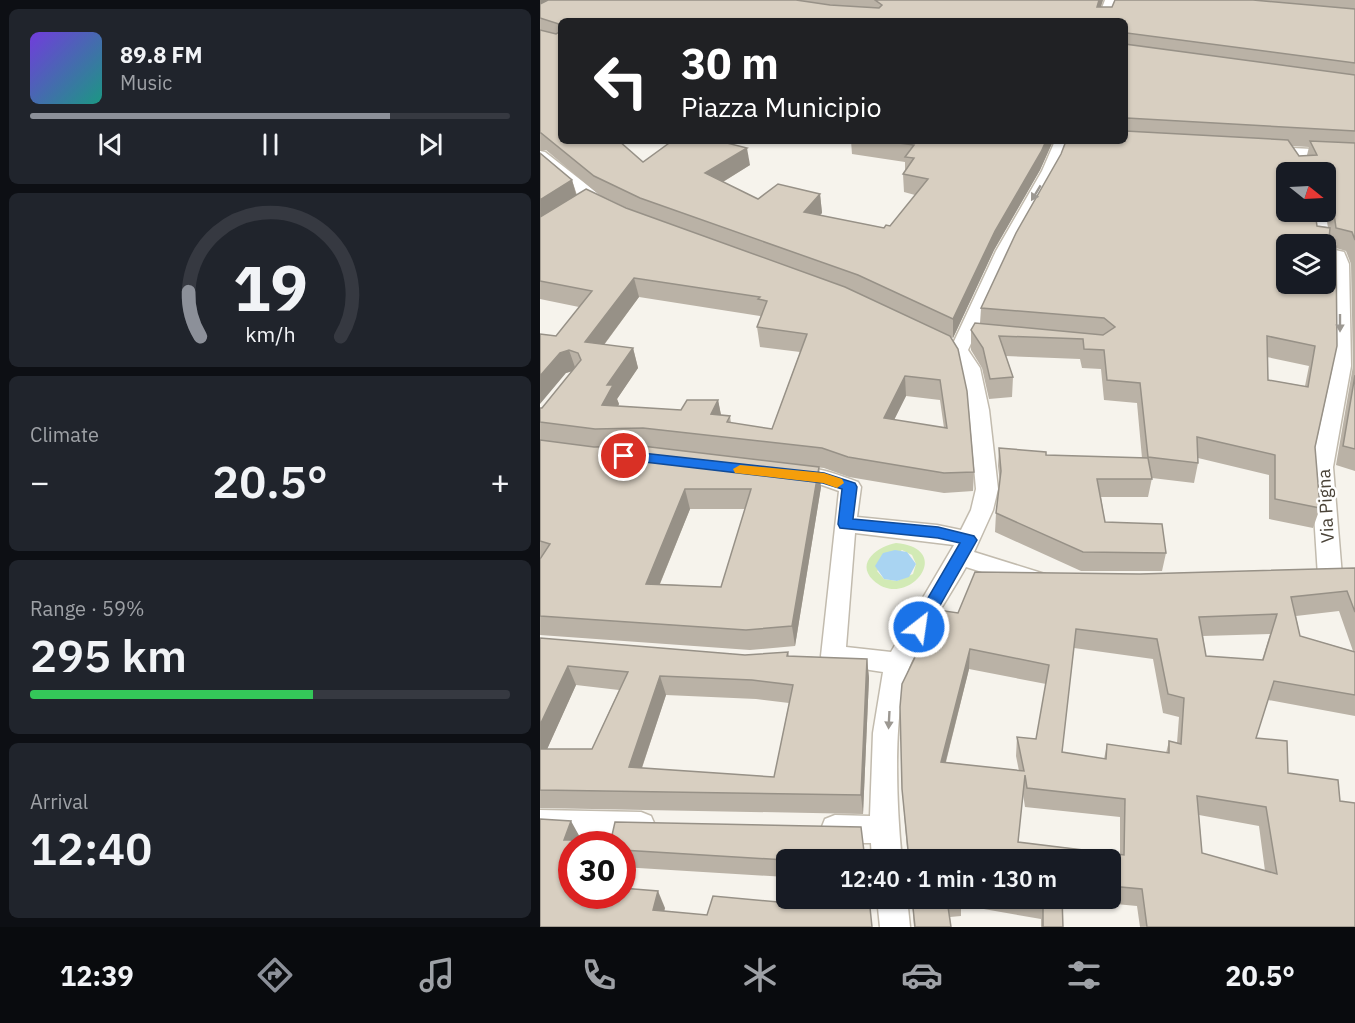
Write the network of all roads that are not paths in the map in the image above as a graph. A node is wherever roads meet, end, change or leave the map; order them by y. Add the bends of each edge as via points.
1 (1112, 0) edge
2 (1104, 18) edge
3 (1061, 144) edge
4 (1255, 151) edge
5 (1290, 152) junction
6 (540, 155) edge
7 (1355, 155) edge
8 (1299, 162) edge
9 (592, 199) junction
10 (574, 208) edge
11 (619, 212) edge
12 (1336, 255) edge
13 (1349, 367) edge
14 (778, 474) edge
15 (845, 524) junction
16 (965, 548) junction
17 (1355, 576) edge
18 (1061, 581) edge
19 (898, 663) junction
20 (540, 823) edge
21 (665, 826) edge
22 (804, 828) edge
23 (884, 830) junction
24 (886, 849) edge
25 (893, 909) edge
26 (895, 927) edge

1 - 2 street
3 -> 16 street via 996,267 965,342 980,411 987,489
4 - 5 street
5 - 7 street
5 - 8 street
6 - 9 street
9 - 10 street
9 - 11 street
12 -> 13 street, Via Pigna via 1341,264
13 - 17 street, Via Pigna via 1322,467 1319,577
14 - 15 street via 824,478 850,487
15 - 16 street via 938,533
15 - 19 street via 821,657
16 - 18 street via 1039,581
16 - 19 street
19 -> 23 street via 890,689
20 - 21 street
22 - 23 street
23 - 24 street
25 - 26 street

